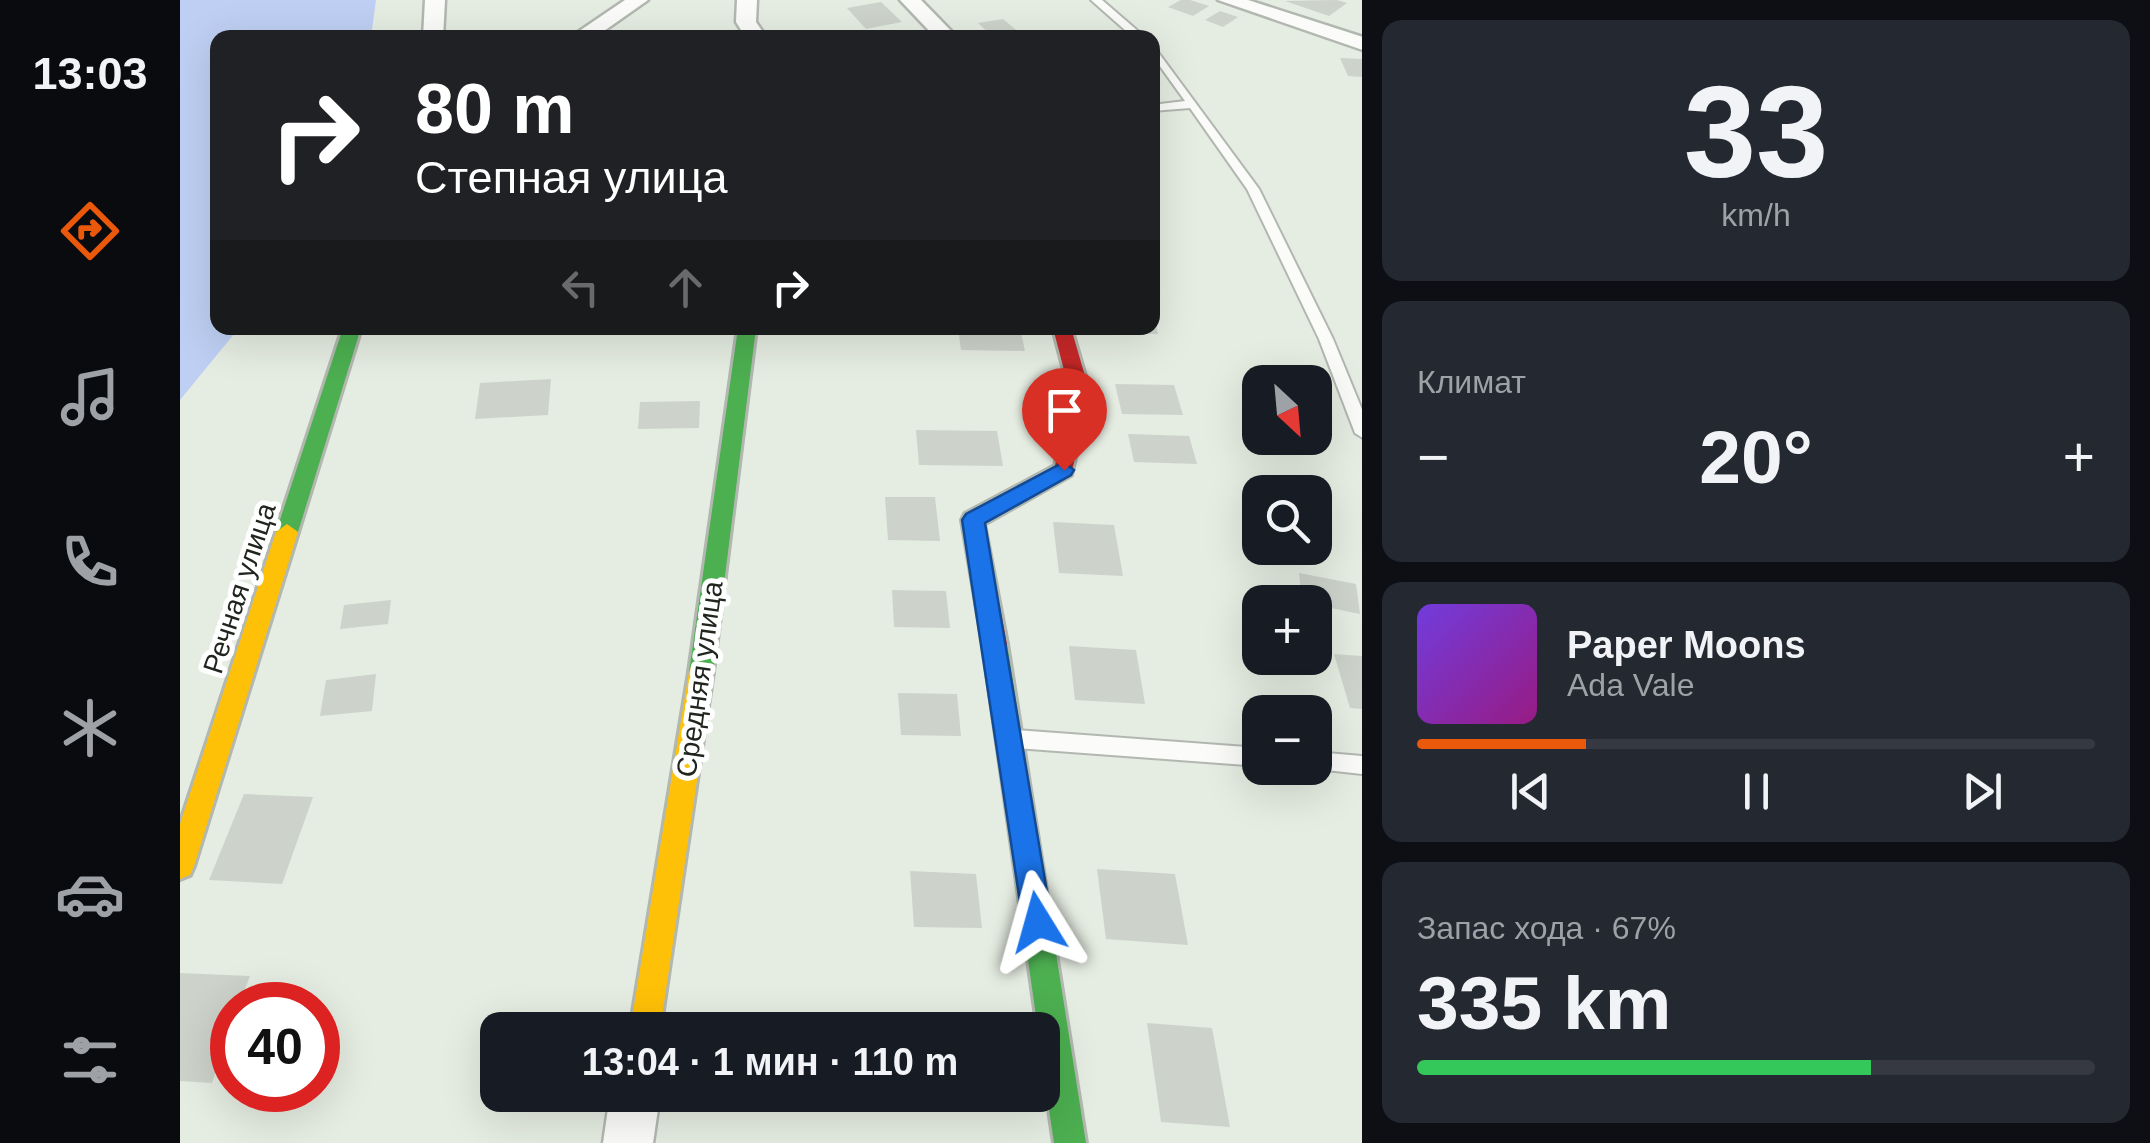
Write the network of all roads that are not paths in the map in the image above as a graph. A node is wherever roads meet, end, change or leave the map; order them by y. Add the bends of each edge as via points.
1 (434, 0) edge
2 (747, 0) edge
3 (910, 0) edge
4 (1096, 0) edge
5 (641, 1) edge
6 (1234, 1) edge
7 (433, 30) edge
8 (592, 30) edge
9 (752, 30) edge
10 (940, 30) edge
11 (1132, 30) edge
12 (1362, 44) edge
13 (1160, 58) edge
14 (1194, 104) junction
15 (1160, 107) edge
16 (350, 335) edge
17 (746, 335) edge
18 (1064, 335) edge
19 (1362, 433) edge
20 (1011, 739) junction
21 (1242, 756) edge
22 (1332, 762) edge
23 (1362, 765) edge
24 (180, 866) edge
25 (648, 1012) edge
26 (633, 1112) edge
27 (628, 1143) edge
28 (1070, 1143) edge

1 - 7 street
2 - 9 street
3 - 10 street
4 - 11 lane
5 - 8 street
6 - 12 street
13 - 14 lane
14 - 15 lane
14 - 19 lane via 1253,190 1326,339
16 - 24 street, Речная улица
17 - 25 street, Средняя улица
18 - 20 street via 1080,393 1064,470 973,520
20 - 21 lane
20 - 28 street
22 - 23 lane
26 - 27 street

